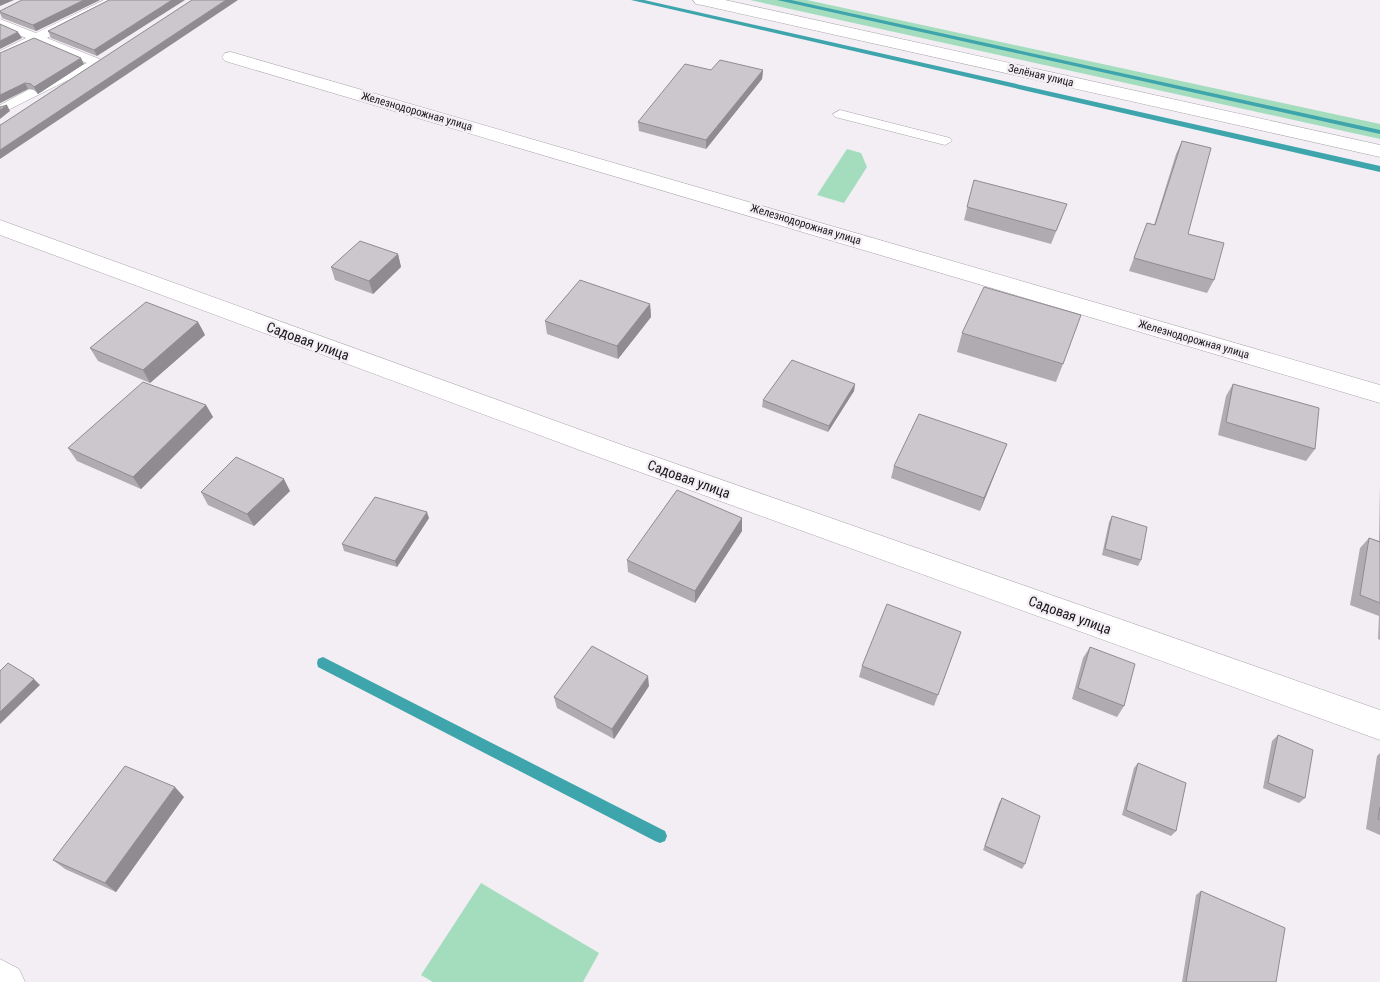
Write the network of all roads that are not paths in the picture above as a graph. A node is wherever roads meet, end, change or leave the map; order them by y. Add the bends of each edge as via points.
1 (113, 0) edge
2 (702, 0) edge
3 (0, 23) edge
4 (37, 38) junction
5 (0, 56) edge
6 (231, 57) dead end
7 (102, 60) junction
8 (0, 110) edge
9 (840, 114) dead end
10 (16, 116) edge
11 (945, 141) dead end
12 (1380, 151) edge
13 (0, 227) edge
14 (1380, 394) edge
15 (1380, 725) edge
16 (0, 978) edge
17 (6, 982) edge

1 - 4 lane
2 - 12 street, Зелёная улица
3 - 4 lane
4 - 5 lane
4 - 7 lane
6 - 14 street, Железнодорожная улица
7 - 8 lane
7 - 10 lane
9 - 11 lane
13 - 15 street, Садовая улица via 613,452
16 - 17 street

